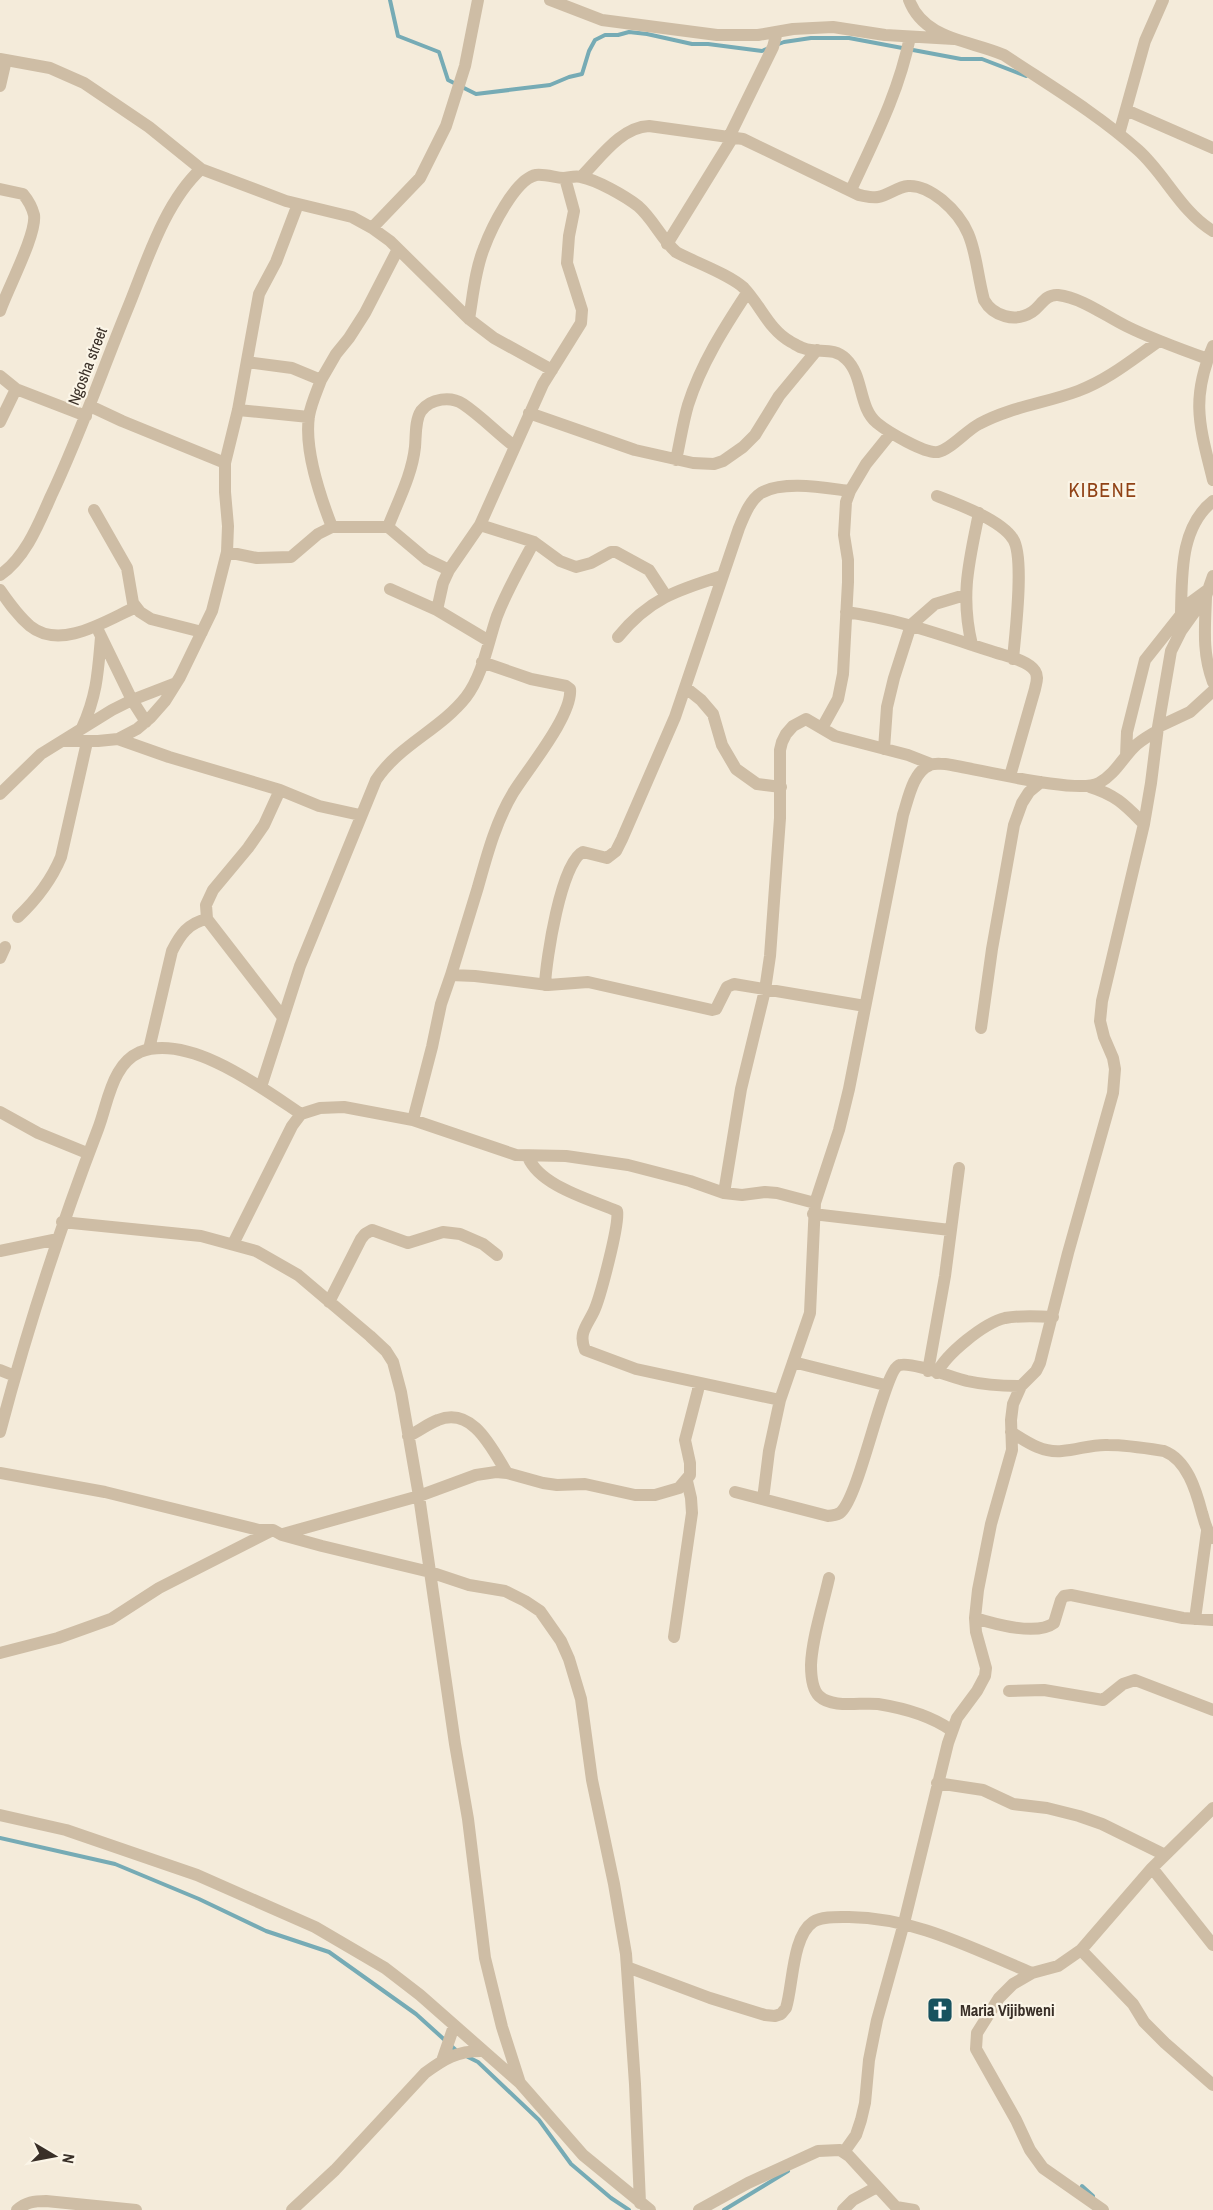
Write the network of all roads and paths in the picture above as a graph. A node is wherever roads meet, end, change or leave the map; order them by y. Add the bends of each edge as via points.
1 (478, 0) edge
2 (550, 0) edge
3 (909, 0) edge
4 (1163, 0) edge
5 (777, 32) junction
6 (910, 37) junction
7 (954, 39) junction
8 (3, 60) edge
9 (0, 86) edge
10 (1126, 110) junction
11 (1119, 134) junction
12 (731, 137) junction
13 (1213, 148) edge
14 (201, 169) junction
15 (581, 177) junction
16 (565, 178) junction
17 (0, 188) edge
18 (850, 190) junction
19 (298, 204) junction
20 (372, 228) junction
21 (1213, 231) edge
22 (667, 244) junction
23 (398, 249) junction
24 (747, 292) junction
25 (0, 311) edge
26 (469, 320) junction
27 (1159, 341) junction
28 (1213, 346) edge
29 (817, 350) junction
30 (247, 362) junction
31 (1209, 365) edge
32 (552, 370) junction
33 (0, 376) edge
34 (321, 380) junction
35 (16, 389) junction
36 (238, 410) junction
37 (88, 411) junction
38 (529, 413) junction
39 (309, 417) junction
40 (0, 422) edge
41 (891, 433) junction
42 (514, 446) junction
43 (676, 460) junction
44 (225, 463) junction
45 (1213, 480) edge
46 (850, 491) junction
47 (937, 496) dead end
48 (1213, 501) edge
49 (94, 510) dead end
50 (979, 513) junction
51 (480, 525) junction
52 (332, 527) junction
53 (388, 527) junction
54 (534, 542) junction
55 (226, 552) junction
56 (449, 570) junction
57 (1, 574) edge
58 (722, 576) junction
59 (1209, 587) edge
60 (390, 589) dead end
61 (0, 590) edge
62 (965, 595) junction
63 (666, 596) junction
64 (136, 607) junction
65 (437, 610) junction
66 (846, 612) junction
67 (1181, 613) junction
68 (911, 625) junction
69 (99, 632) junction
70 (202, 632) junction
71 (618, 637) dead end
72 (489, 641) junction
73 (972, 645) junction
74 (1013, 659) junction
75 (482, 662) junction
76 (1213, 682) edge
77 (176, 683) junction
78 (686, 688) junction
79 (1213, 691) edge
80 (132, 700) junction
81 (146, 722) junction
82 (822, 728) junction
83 (82, 729) junction
84 (1157, 729) junction
85 (118, 739) junction
86 (62, 741) junction
87 (87, 742) junction
88 (884, 749) junction
89 (1126, 756) junction
90 (931, 764) junction
91 (1010, 776) junction
92 (1041, 782) junction
93 (781, 787) junction
94 (1090, 787) junction
95 (280, 790) junction
96 (0, 795) edge
97 (360, 815) junction
98 (1144, 824) junction
99 (18, 917) dead end
100 (207, 919) junction
101 (451, 975) junction
102 (544, 985) junction
103 (765, 990) junction
104 (865, 1006) junction
105 (282, 1016) junction
106 (981, 1028) dead end
107 (149, 1049) junction
108 (261, 1087) junction
109 (0, 1112) edge
110 (301, 1114) junction
111 (413, 1120) junction
112 (87, 1154) junction
113 (528, 1156) junction
114 (959, 1168) dead end
115 (724, 1193) junction
116 (814, 1209) junction
117 (62, 1222) junction
118 (950, 1230) junction
119 (58, 1239) junction
120 (233, 1244) junction
121 (0, 1251) edge
122 (497, 1255) dead end
123 (329, 1302) junction
124 (1053, 1317) junction
125 (794, 1362) junction
126 (0, 1370) edge
127 (932, 1372) junction
128 (15, 1376) junction
129 (698, 1383) junction
130 (885, 1385) junction
131 (1021, 1386) junction
132 (780, 1400) junction
133 (0, 1432) edge
134 (1011, 1432) junction
135 (408, 1436) junction
136 (0, 1473) edge
137 (507, 1473) junction
138 (687, 1481) junction
139 (735, 1492) dead end
140 (419, 1496) junction
141 (763, 1499) junction
142 (277, 1533) junction
143 (1210, 1535) edge
144 (429, 1572) junction
145 (829, 1578) dead end
146 (975, 1618) junction
147 (1196, 1619) junction
148 (1213, 1620) edge
149 (674, 1637) dead end
150 (0, 1653) edge
151 (1010, 1691) dead end
152 (1213, 1710) edge
153 (951, 1730) junction
154 (937, 1783) junction
155 (1213, 1808) edge
156 (0, 1815) edge
157 (1165, 1855) junction
158 (1152, 1868) junction
159 (904, 1923) junction
160 (1213, 1945) edge
161 (1081, 1950) junction
162 (627, 1967) junction
163 (1032, 1973) junction
164 (454, 2026) junction
165 (481, 2051) junction
166 (442, 2061) junction
167 (520, 2083) junction
168 (1213, 2085) edge
169 (844, 2152) junction
170 (877, 2187) junction
171 (1087, 2206) edge
172 (647, 2208) edge
173 (17, 2210) edge
174 (136, 2210) edge
175 (292, 2210) edge
176 (699, 2210) edge
177 (843, 2210) edge
178 (914, 2210) edge
179 (1103, 2210) edge

1 - 20 street via 465,66 438,142 420,178
2 - 5 street via 621,24 717,35
3 - 7 street via 933,31
4 - 10 street via 1145,40
5 - 6 street via 833,27
5 - 12 street
6 - 7 street
6 - 18 street via 891,103
7 - 11 street via 1004,55
8 - 9 street
8 - 14 street via 68,74 148,127
10 - 11 street
10 - 13 street
11 - 21 street via 1156,169 1192,214
12 - 15 street via 638,126 614,143
12 - 18 street via 761,147
12 - 22 street
14 - 19 street
14 - 37 street, Ngosha street via 177,199 160,232
15 - 16 street
15 - 22 street via 639,208
16 - 26 street via 535,175 524,180 508,201 483,248
16 - 32 street via 574,211 567,263 582,317
17 - 25 street via 23,194 31,205 34,220
18 - 27 street via 880,197 910,186 931,192 949,206 968,230 984,300 998,315 1025,315 1048,297 1058,295
19 - 20 street via 352,217
19 - 30 street via 259,294
20 - 23 street
22 - 24 street
23 - 26 street
23 - 34 street via 365,313
24 - 29 street via 769,324 787,339 804,349
24 - 43 street via 715,342 700,375 688,405
26 - 32 street
27 - 31 street
27 - 41 street via 1104,379 1080,391 981,423 939,452 928,451
28 - 31 street
29 - 41 street via 833,351 847,360 868,412
29 - 43 street via 743,447 714,464
30 - 34 street via 292,368
30 - 36 street
31 - 45 street via 1198,396 1198,413
32 - 38 street
33 - 35 street
34 - 39 street
35 - 37 street
35 - 40 street
36 - 39 street
36 - 44 street
37 - 44 street
37 - 57 street, Ngosha street via 28,542
38 - 42 street
38 - 43 street via 596,438
39 - 52 street via 311,457
41 - 46 street
42 - 51 street
42 - 53 street via 462,403 430,403 418,418 413,459
44 - 55 street
46 - 58 street via 792,487 761,494 749,506
46 - 66 street via 844,516 848,560
47 - 50 street
48 - 67 street via 1198,516 1188,538
49 - 64 street via 127,568 129,591
50 - 62 street
50 - 74 street via 1009,534 1016,544 1019,590
51 - 54 street
51 - 56 street
52 - 53 street
52 - 55 street via 291,557 256,558
53 - 56 street via 426,559
54 - 63 street via 560,561 576,567 616,552 649,570
54 - 72 street via 514,578
55 - 70 street via 212,610
56 - 65 street
58 - 63 street
58 - 78 street
59 - 67 street
59 - 76 street via 1204,642
59 - 84 street via 1172,651
60 - 65 street
61 - 69 street via 33,628 49,634
62 - 68 street via 935,604
62 - 73 street
63 - 71 street via 634,618
64 - 69 street
64 - 70 street via 151,619
65 - 72 street
66 - 68 street
66 - 82 street via 842,685
67 - 89 street via 1145,660 1127,732
68 - 73 street
68 - 88 street via 887,707
69 - 80 street
69 - 83 street via 97,686
70 - 77 street
72 - 75 street
73 - 74 street
74 - 91 street via 1033,668 1037,678
75 - 97 street via 468,695 458,707 385,766
75 - 101 street via 566,686 571,694 500,819
77 - 80 street
77 - 81 street
78 - 93 street via 713,714 727,758 736,769 757,784
78 - 102 street via 616,851 607,858 583,852 574,859 554,919
79 - 84 street via 1190,712
80 - 81 street
80 - 83 street
81 - 85 street
82 - 88 street via 835,736
82 - 93 street via 806,719 786,734 780,750
83 - 86 street
84 - 89 street
84 - 98 street
85 - 87 street
85 - 95 street
86 - 87 street
86 - 96 street via 41,754
87 - 99 street via 54,875
88 - 90 street
89 - 94 street via 1119,767
90 - 91 street
90 - 104 street via 921,770 903,815
91 - 92 street
92 - 94 street
92 - 106 street via 1022,803 1014,825
93 - 103 street via 774,917
94 - 98 street via 1122,801
95 - 97 street via 319,806
95 - 100 street via 259,833 213,890 206,905
97 - 105 street
98 - 124 street via 1102,1001 1100,1021 1115,1069 1113,1093
100 - 105 street
100 - 107 street via 190,925 172,951
101 - 102 street
101 - 111 street
102 - 103 street via 602,984 712,1010 731,984
103 - 104 street
103 - 115 street via 741,1089
104 - 116 street via 849,1089
105 - 108 street
107 - 108 street via 198,1055
107 - 112 street via 134,1055 118,1072
108 - 110 street
109 - 112 street
110 - 111 street via 344,1107
110 - 120 street
111 - 113 street
112 - 117 street
113 - 115 street via 566,1156 628,1165
113 - 129 street via 531,1166 551,1183 617,1211 613,1242 594,1311 581,1341 585,1350 636,1370
114 - 118 street
115 - 116 street via 777,1193
116 - 118 street
116 - 125 street via 810,1313
117 - 119 street
117 - 120 street via 174,1232
118 - 127 street
119 - 121 street
119 - 128 street
120 - 123 street via 282,1264
122 - 123 street via 460,1234 443,1232 408,1243 372,1230 361,1239
123 - 135 street via 370,1336 393,1362
124 - 127 street via 1010,1317 994,1323
124 - 131 street via 1040,1363
125 - 130 street
125 - 132 street
126 - 128 street
127 - 130 street via 897,1366
127 - 131 street via 985,1384
128 - 133 street
129 - 132 street
129 - 138 street via 685,1440 691,1469
130 - 141 street via 875,1427 841,1512 828,1516
131 - 134 street via 1013,1404
132 - 141 street
134 - 143 street via 1035,1447 1054,1451 1107,1444 1172,1454 1193,1487
134 - 146 street via 1012,1450 991,1524
135 - 137 street via 448,1417 468,1421 478,1429
135 - 140 street
136 - 142 street via 105,1492
137 - 138 street via 543,1483 585,1484 635,1495 670,1491
137 - 140 street via 476,1474
138 - 149 street via 692,1513
139 - 141 street
140 - 142 street
140 - 144 street
142 - 144 street
142 - 150 street via 159,1588 111,1619
143 - 147 street
144 - 162 street via 506,1591 525,1600 540,1611 561,1641 581,1699
144 - 167 street via 468,1819 485,1958
145 - 153 street via 811,1663 812,1682 819,1696 833,1702 879,1704 932,1719
146 - 147 street via 1027,1628 1048,1626 1054,1623 1061,1600 1071,1595
146 - 153 street via 985,1676
147 - 148 street
151 - 152 street via 1038,1689 1103,1700 1135,1680
153 - 154 street
154 - 157 street via 982,1790 1014,1804 1079,1816
154 - 159 street
155 - 157 street
156 - 164 street via 66,1830 197,1875 270,1906 385,1968
157 - 158 street
158 - 160 street
158 - 161 street
159 - 162 street via 840,1917 813,1922 799,1943 786,2008 775,2016 710,1998
159 - 163 street
159 - 169 street via 877,2020 861,2120
161 - 163 street via 1058,1966
161 - 168 street via 1133,2004 1144,2022
162 - 172 street
163 - 171 street via 999,1998 977,2033 976,2049 1030,2150 1043,2168
164 - 165 street
164 - 166 street
165 - 166 street via 458,2052
165 - 167 street
166 - 175 street via 425,2073
167 - 172 street via 568,2140
169 - 170 street
169 - 176 street via 818,2151
170 - 177 street
170 - 178 street via 896,2207
171 - 179 street
173 - 174 street via 23,2204 46,2200

